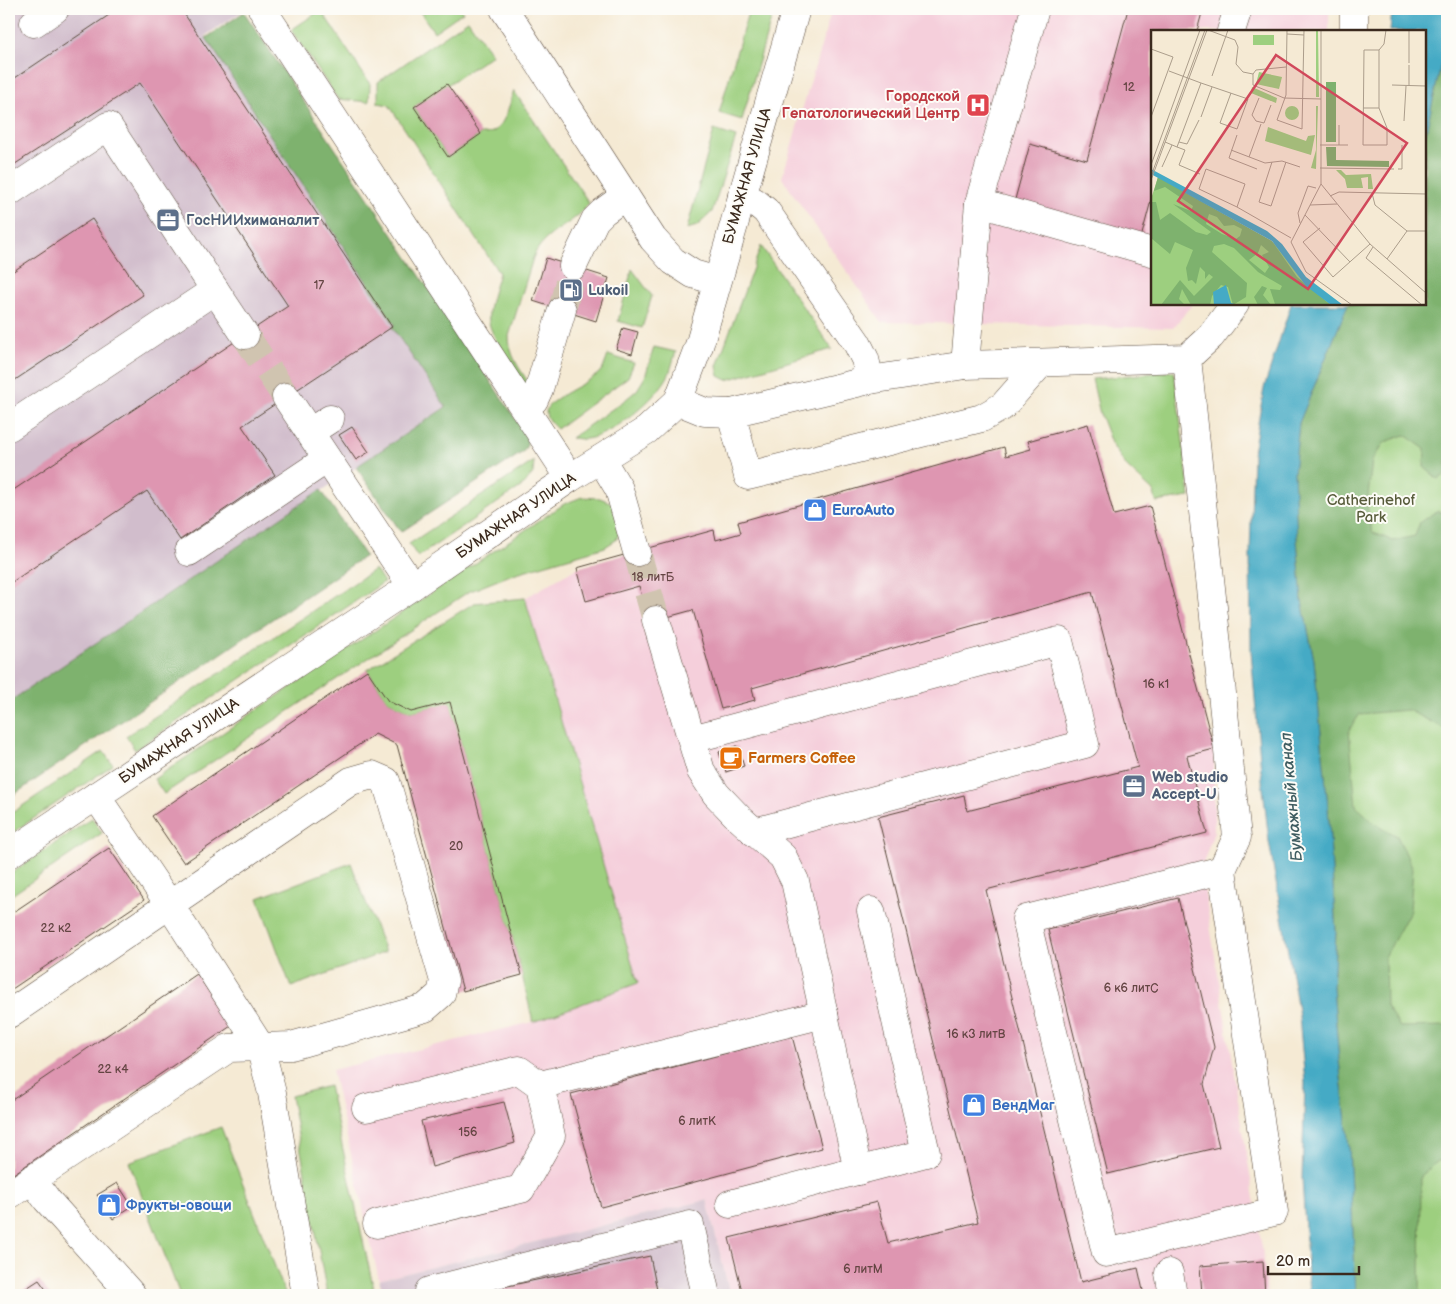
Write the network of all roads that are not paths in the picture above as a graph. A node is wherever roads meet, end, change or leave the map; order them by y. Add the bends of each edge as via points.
1 (262, 9) edge
2 (505, 9) edge
3 (796, 9) edge
4 (1035, 9) edge
5 (1238, 9) edge
6 (1354, 9) edge
7 (1231, 30) edge
8 (1354, 30) edge
9 (9, 192) edge
10 (742, 195) junction
11 (625, 196) junction
12 (979, 203) junction
13 (1151, 252) edge
14 (574, 266) tunnel mouth
15 (716, 281) junction
16 (215, 290) junction
17 (1234, 305) edge
18 (562, 310) tunnel mouth
19 (245, 335) tunnel mouth
20 (1187, 358) junction
21 (1041, 363) junction
22 (965, 366) junction
23 (870, 380) junction
24 (286, 397) tunnel mouth
25 (678, 401) junction
26 (524, 407) junction
27 (732, 413) junction
28 (9, 427) edge
29 (327, 459) junction
30 (601, 459) junction
31 (570, 478) junction
32 (189, 552) dead end
33 (637, 552) tunnel mouth
34 (412, 586) junction
35 (656, 620) tunnel mouth
36 (692, 739) junction
37 (96, 796) junction
38 (754, 832) junction
39 (9, 854) edge
40 (1222, 870) junction
41 (169, 904) junction
42 (871, 911) dead end
43 (9, 1014) edge
44 (824, 1014) junction
45 (260, 1046) junction
46 (540, 1085) junction
47 (366, 1108) dead end
48 (858, 1171) junction
49 (32, 1179) junction
50 (9, 1195) edge
51 (730, 1204) dead end
52 (377, 1224) dead end
53 (132, 1295) edge
54 (306, 1295) edge
55 (430, 1295) edge
56 (706, 1295) edge

1 - 26 street
2 - 11 street
3 - 10 street, БУМАЖНАЯ УЛИЦА
4 - 12 street
5 - 7 street
6 - 8 street
9 - 16 street via 108,126
10 - 15 street, БУМАЖНАЯ УЛИЦА
10 - 23 street via 766,211 857,343
11 - 14 street via 595,220
11 - 15 street via 653,239 673,260 693,274
12 - 13 street
12 - 22 street
15 - 25 street, БУМАЖНАЯ УЛИЦА via 700,342
16 - 19 street
16 - 28 street
17 - 20 street via 1212,336
18 - 26 street via 540,389 534,400
20 - 21 street
20 - 40 street via 1237,837
21 - 22 street
21 - 27 street via 1003,406 982,418 748,476
22 - 23 street
23 - 27 street
24 - 29 street via 320,426
25 - 27 street via 705,412
25 - 30 street, БУМАЖНАЯ УЛИЦА via 647,430
26 - 31 street
29 - 32 street
29 - 34 street
30 - 31 street, БУМАЖНАЯ УЛИЦА
30 - 33 street via 619,489
31 - 34 street, БУМАЖНАЯ УЛИЦА
34 - 37 street, БУМАЖНАЯ УЛИЦА
35 - 36 street
36 - 38 street via 701,771 716,794
36 - 38 street via 1059,642 1085,744
37 - 39 street, БУМАЖНАЯ УЛИЦА
37 - 41 street
38 - 44 street via 783,857 795,881
40 - 40 street via 1026,920 1106,1253 1274,1212
41 - 43 street
41 - 45 street
41 - 45 street via 351,781 372,775 386,781 444,980 441,994 425,1008 291,1046
42 - 48 street via 926,1153
44 - 46 street
44 - 48 street
45 - 49 street via 229,1048
45 - 54 street via 272,1093
46 - 47 street via 519,1070
46 - 52 street via 551,1136 521,1189
48 - 51 street
49 - 50 street
49 - 53 street
55 - 56 street via 429,1291 690,1225

